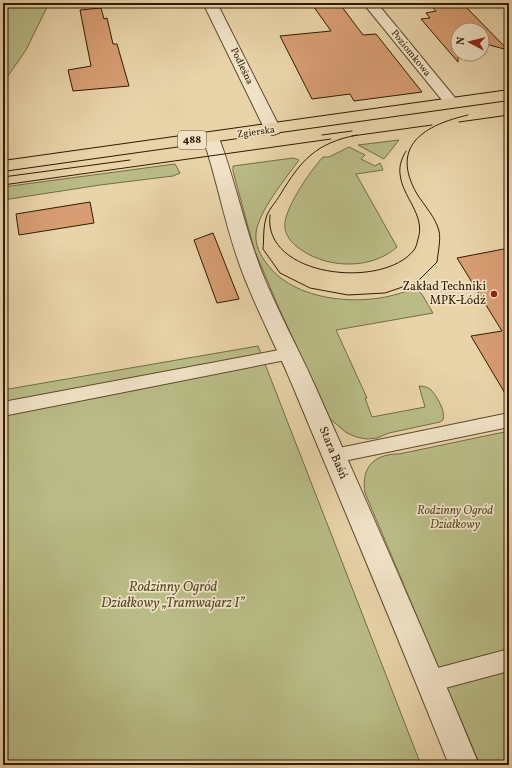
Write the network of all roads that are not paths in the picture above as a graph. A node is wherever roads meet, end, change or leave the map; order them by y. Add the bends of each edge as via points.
1 (210, 3) edge
2 (370, 3) edge
3 (509, 95) edge
4 (452, 102) junction
5 (273, 130) junction
6 (211, 138) junction
7 (3, 166) edge
8 (290, 354) junction
9 (3, 410) edge
10 (509, 420) edge
11 (334, 456) junction
12 (509, 660) edge
13 (430, 681) junction
14 (464, 765) edge

1 - 5 street, Podleśna
2 - 4 street, Poziomkowa
3 - 4 main road, Zgierska / 488
4 - 5 main road, Zgierska / 488
5 - 6 main road, Zgierska / 488
6 - 7 main road, Zgierska / 488
6 - 8 street, Stara Baśń via 249,264
8 - 9 lane
8 - 11 street, Stara Baśń
10 - 11 lane
11 - 13 street, Stara Baśń
12 - 13 lane
13 - 14 street, Stara Baśń

